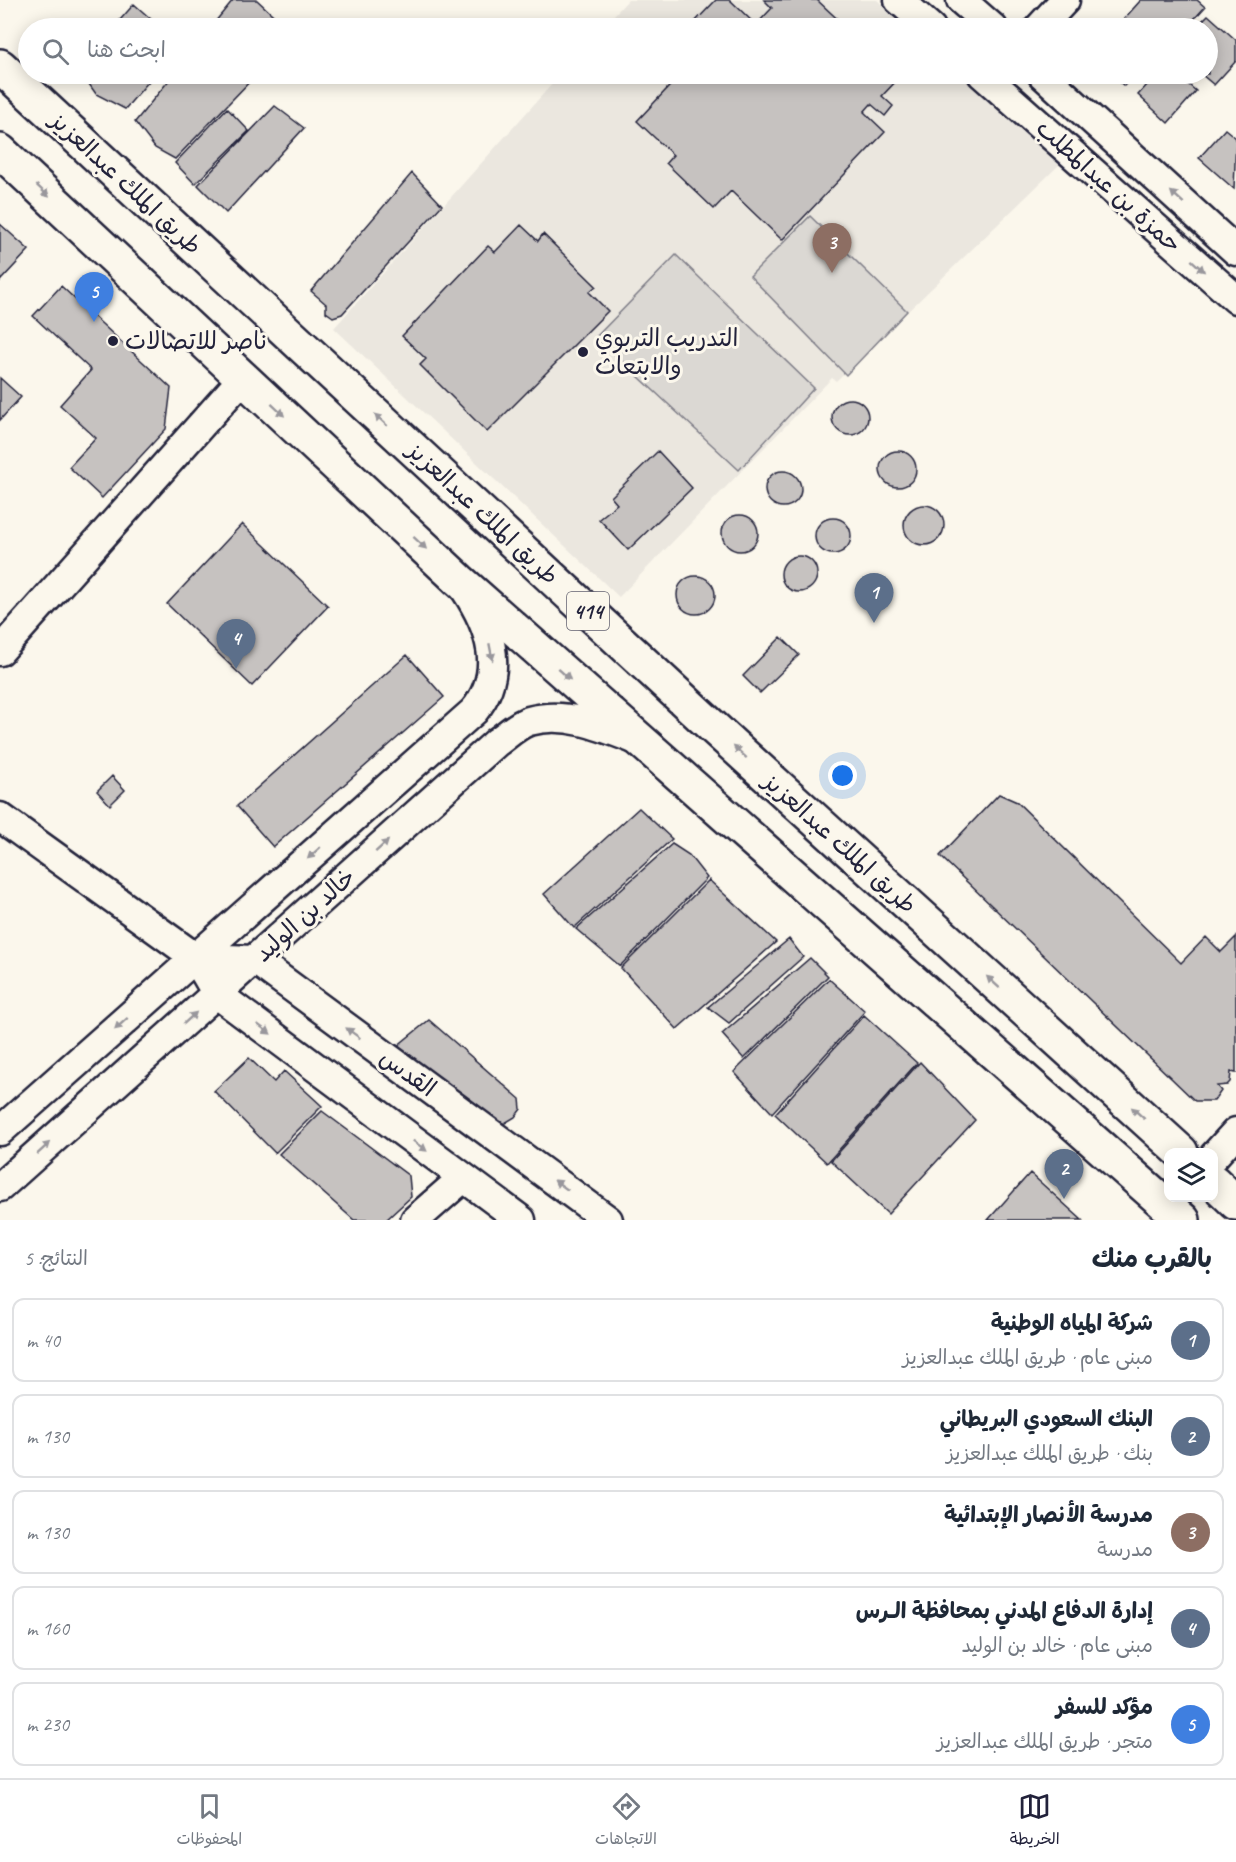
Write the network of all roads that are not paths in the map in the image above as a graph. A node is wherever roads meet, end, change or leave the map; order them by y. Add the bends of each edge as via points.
1 (899, 0) edge
2 (961, 0) edge
3 (1065, 0) edge
4 (920, 18) edge
5 (982, 18) edge
6 (1048, 18) edge
7 (0, 66) edge
8 (18, 83) edge
9 (19, 84) edge
10 (993, 84) edge
11 (1053, 84) edge
12 (0, 151) edge
13 (1236, 251) edge
14 (1236, 299) edge
15 (243, 378) junction
16 (459, 580) junction
17 (0, 651) edge
18 (637, 740) junction
19 (0, 817) edge
20 (195, 958) junction
21 (255, 960) junction
22 (217, 994) junction
23 (0, 1131) edge
24 (1236, 1132) edge
25 (1177, 1148) edge
26 (1218, 1152) edge
27 (463, 1178) junction
28 (0, 1186) edge
29 (1218, 1186) edge
30 (1236, 1203) edge
31 (1171, 1211) edge
32 (415, 1220) edge
33 (521, 1220) edge
34 (608, 1220) edge

1 - 4 street
2 - 5 street
3 - 6 street
8 -> 7 highway, طريق الملك عبدالعزيز / 414
25 -> 9 highway, طريق الملك عبدالعزيز / 414 via 704,718
10 -> 14 street, حمزة بن عبدالمطلب
13 -> 11 street, حمزة بن عبدالمطلب
12 -> 15 highway, 414
15 -> 16 highway, 414
15 - 17 street
16 -> 18 highway, 414
16 -> 20 street, خالد بن الوليد via 474,602 492,654 494,675 487,696
21 -> 18 street, خالد بن الوليد via 497,742 527,722 557,718 593,723
18 - 31 highway, 414
19 - 20 street
20 - 21 street
20 - 22 street
20 -> 23 street, خالد بن الوليد
21 - 22 street, خالد بن الوليد
34 -> 21 street, القدس
22 -> 27 street
28 -> 22 street, خالد بن الوليد
24 - 26 street
27 - 32 street
27 - 33 street
29 - 30 highway

